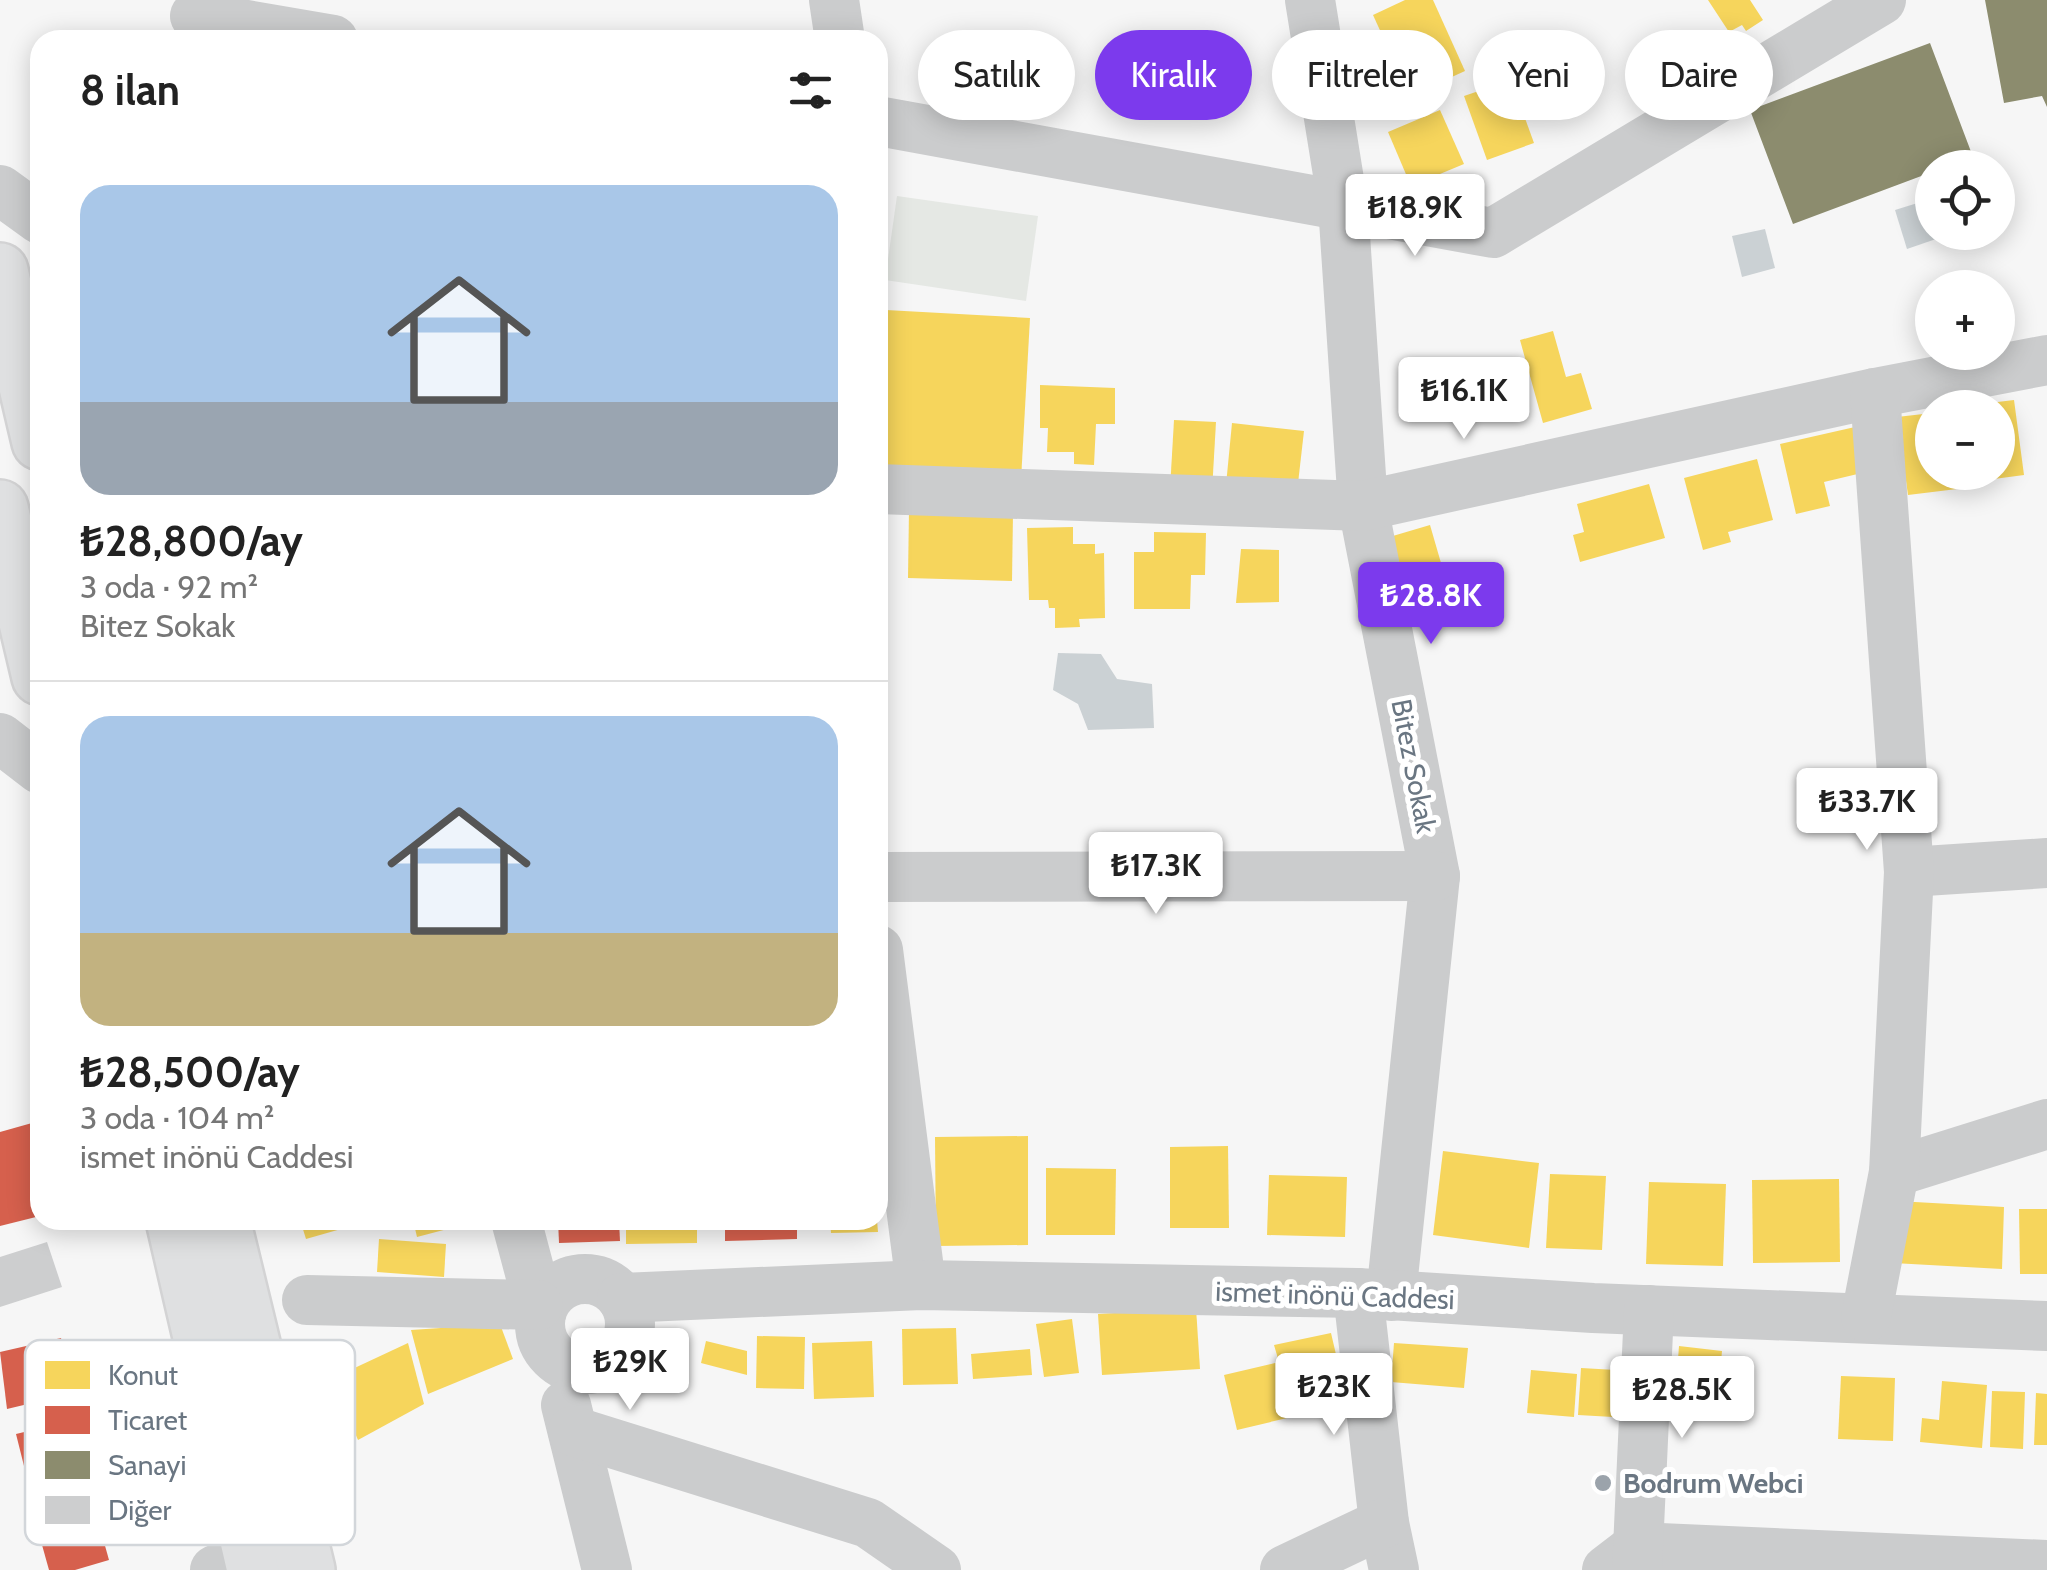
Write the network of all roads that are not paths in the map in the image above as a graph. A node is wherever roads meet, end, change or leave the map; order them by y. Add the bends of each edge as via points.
1 (834, 0) edge
2 (1310, 0) edge
3 (1881, 0) edge
4 (196, 19) edge
5 (268, 30) edge
6 (838, 30) edge
7 (888, 123) edge
8 (0, 190) edge
9 (1343, 205) junction
10 (30, 212) edge
11 (0, 272) edge
12 (2047, 360) edge
13 (1874, 393) junction
14 (30, 400) edge
15 (888, 488) edge
16 (1363, 506) junction
17 (0, 508) edge
18 (30, 634) edge
19 (0, 738) edge
20 (30, 762) edge
21 (2047, 863) edge
22 (1909, 872) junction
23 (1435, 876) junction
24 (888, 877) edge
25 (888, 1030) edge
26 (2047, 1124) edge
27 (1894, 1172) junction
28 (176, 1230) edge
29 (224, 1230) edge
30 (920, 1284) junction
31 (540, 1289) edge
32 (1374, 1295) junction
33 (307, 1300) dead end
34 (1649, 1310) junction
35 (1866, 1318) junction
36 (2047, 1326) edge
37 (622, 1331) junction
38 (197, 1340) edge
39 (251, 1340) edge
40 (573, 1431) junction
41 (301, 1545) edge
42 (1389, 1547) edge
43 (1627, 1562) edge
44 (1960, 1564) edge
45 (2047, 1565) edge
46 (307, 1570) edge
47 (607, 1570) edge
48 (936, 1570) edge
49 (1285, 1570) edge

1 - 6 street
2 - 9 street, Bitez Sokak
3 - 9 street via 1494,233
4 - 5 street
7 - 9 street
8 - 10 street
9 - 16 street, Bitez Sokak
11 - 14 highway
12 - 13 street
13 - 16 street
13 - 22 street
15 - 16 street
16 - 23 street, Bitez Sokak
17 - 18 highway
19 - 20 street
21 - 22 street
22 - 27 street
23 - 24 street
23 - 32 street, Bitez Sokak
25 - 30 street
26 - 27 street
27 - 35 street
28 - 38 highway
29 - 39 highway
30 - 32 street, ismet inönü Caddesi
30 - 37 street, ismet inönü Caddesi via 695,1295
31 - 33 street
31 - 37 street via 598,1280
31 - 37 street via 565,1364 593,1368
31 - 40 street
32 - 34 street, ismet inönü Caddesi
32 - 42 street, Bitez Sokak
34 - 35 street, ismet inönü Caddesi
34 - 43 street
35 - 36 street, ismet inönü Caddesi
37 - 40 street
40 - 47 street
40 - 48 street via 868,1523
41 - 46 highway
42 - 49 street
43 - 44 street
44 - 45 street

